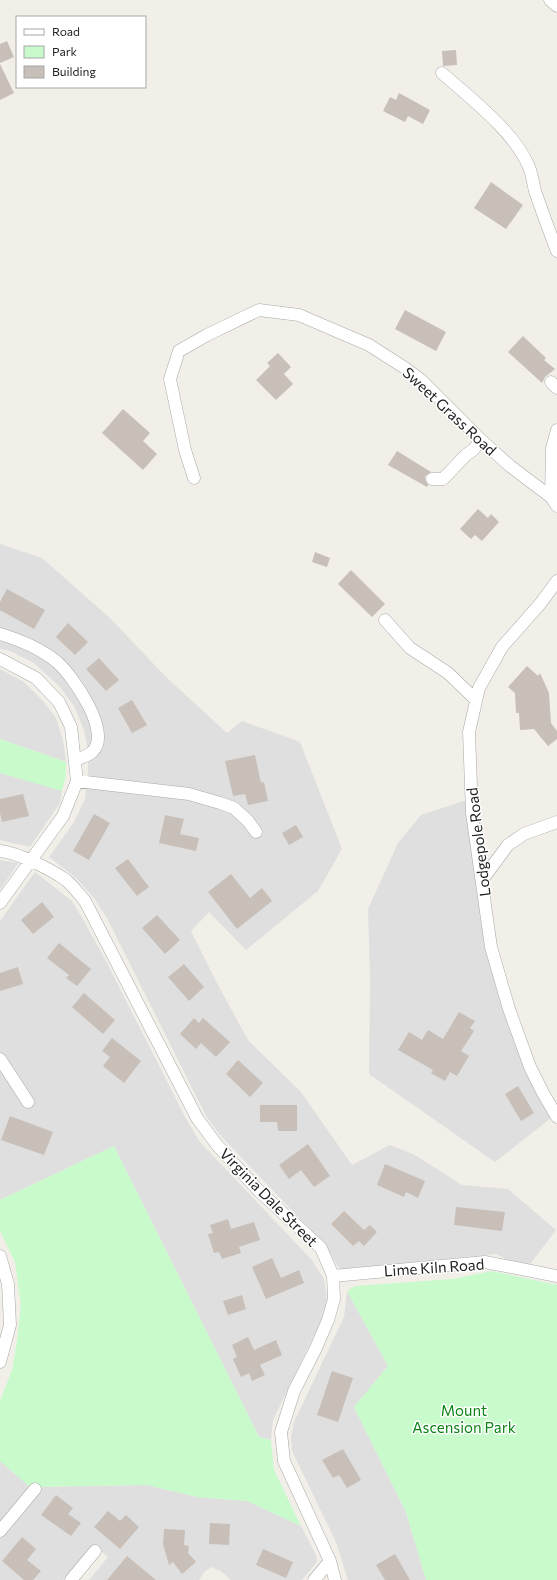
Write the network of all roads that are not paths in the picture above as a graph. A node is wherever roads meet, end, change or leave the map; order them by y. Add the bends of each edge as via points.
1 (550, 0) edge
2 (557, 6) edge
3 (442, 73) dead end
4 (557, 251) edge
5 (557, 430) edge
6 (481, 440) junction
7 (194, 478) dead end
8 (432, 479) dead end
9 (554, 501) edge
10 (557, 581) edge
11 (385, 620) dead end
12 (0, 634) edge
13 (0, 658) edge
14 (476, 700) junction
15 (75, 760) junction
16 (78, 781) junction
17 (557, 822) edge
18 (256, 832) dead end
19 (0, 852) edge
20 (31, 860) junction
21 (482, 880) junction
22 (0, 903) edge
23 (0, 1059) edge
24 (28, 1102) dead end
25 (557, 1117) edge
26 (0, 1256) edge
27 (333, 1276) junction
28 (557, 1276) edge
29 (0, 1362) edge
30 (35, 1489) dead end
31 (0, 1531) edge
32 (95, 1551) dead end
33 (330, 1562) junction
34 (71, 1580) edge
35 (314, 1580) edge
36 (335, 1580) edge

1 - 2 street
3 - 4 street via 481,106 512,139 529,167
5 - 9 street via 552,448
6 - 7 street, Sweet Grass Road via 421,380 369,345 299,315 259,310 179,351 170,379 185,450
6 - 8 street via 443,479
6 - 9 street, Sweet Grass Road
10 - 14 street, Lodgepole Road via 502,647 479,688
11 - 14 street via 410,648 448,673
12 - 15 street via 26,644 56,661 66,670 85,699 93,715 97,743 92,752
13 - 15 street via 36,678 59,702 71,727
14 - 21 street, Lodgepole Road via 469,739 472,813
15 - 16 street
16 - 18 street via 189,794 234,808
16 - 20 street via 63,816
17 - 21 street via 524,834 508,845
19 - 20 street, Virginia Dale Street
20 - 22 street
20 - 27 street, Virginia Dale Street via 66,880 85,901 198,1118 217,1145 257,1189 321,1248
21 - 25 street, Lodgepole Road via 491,947 509,1009 530,1067
23 - 24 street
26 - 29 street via 8,1284 10,1325
27 - 28 street, Lime Kiln Road via 485,1262
27 - 33 street, Virginia Dale Street via 334,1299 328,1320 294,1391 281,1432 284,1461
30 - 31 street
32 - 34 street
33 - 35 street
33 - 36 street, Virginia Dale Street

